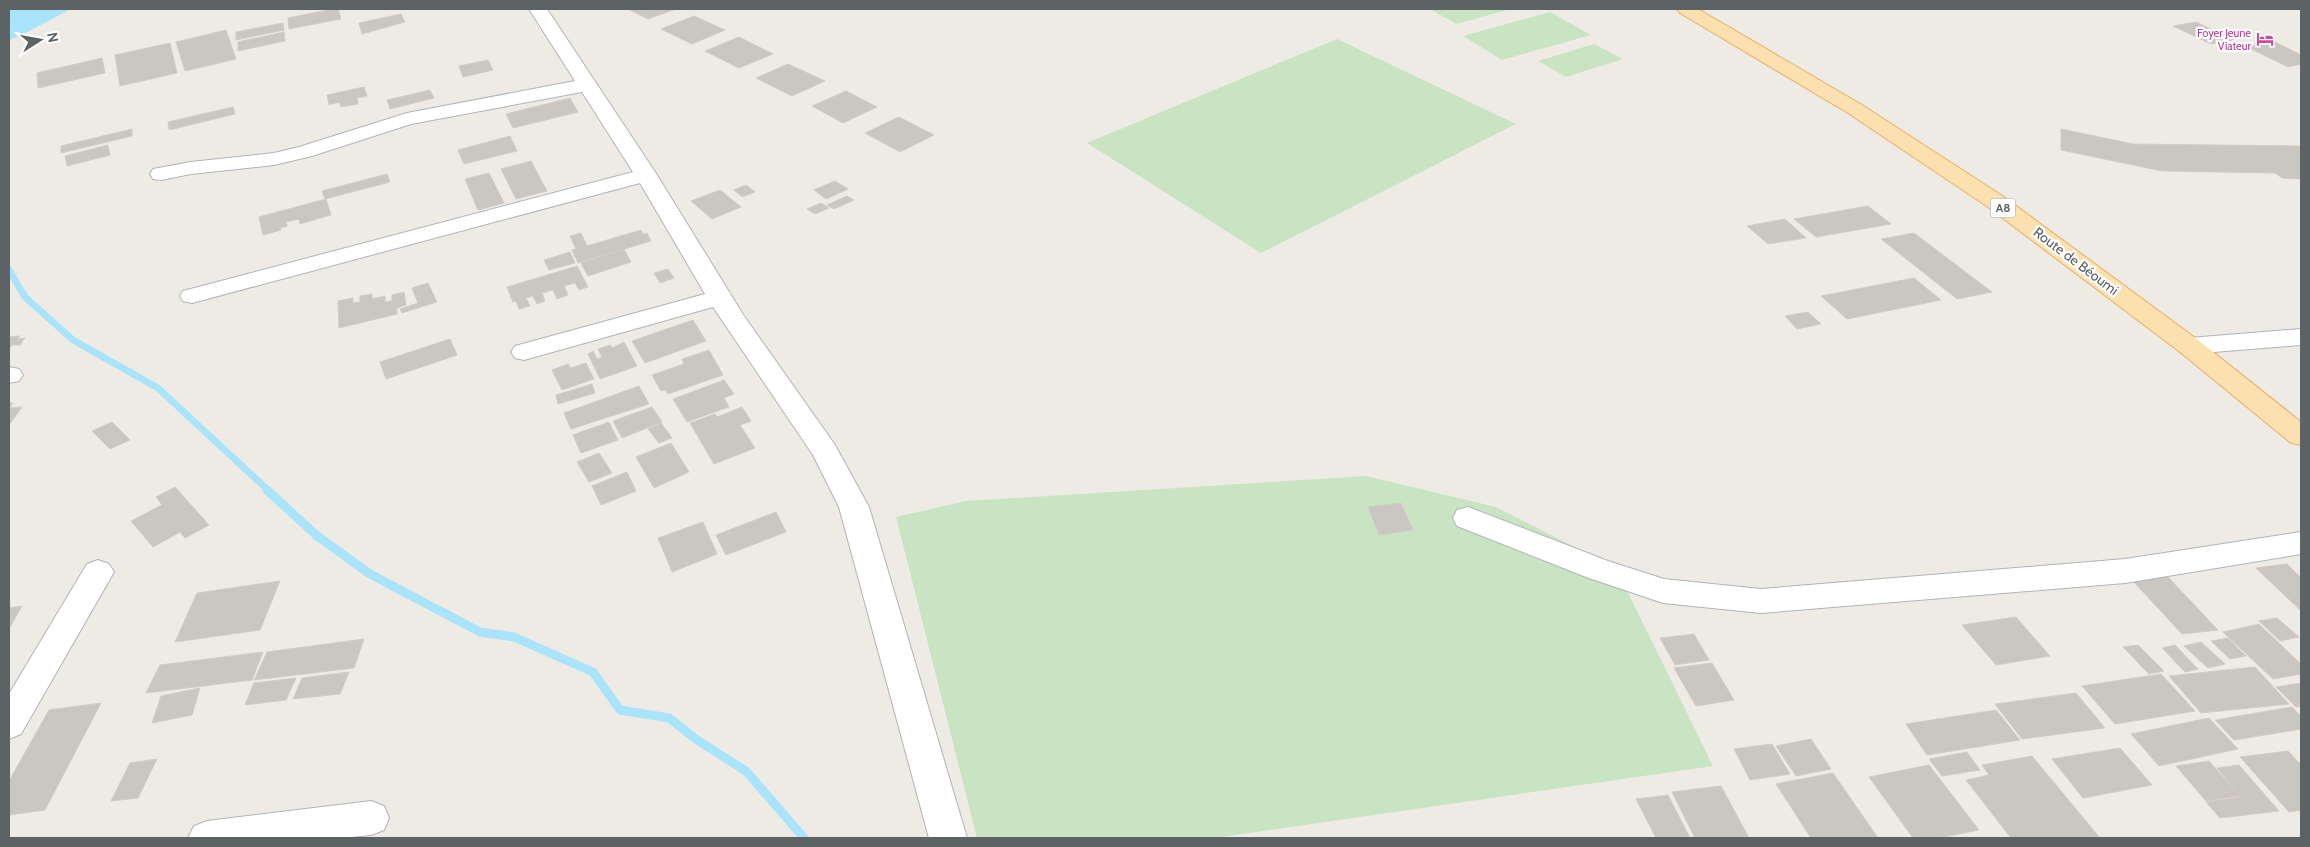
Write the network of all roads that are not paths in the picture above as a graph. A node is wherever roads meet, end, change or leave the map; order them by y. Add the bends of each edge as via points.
1 (538, 9) edge
2 (1686, 9) edge
3 (588, 86) junction
4 (161, 174) dead end
5 (646, 175) junction
6 (192, 296) dead end
7 (719, 298) junction
8 (2301, 337) edge
9 (2189, 346) junction
10 (524, 352) dead end
11 (2301, 436) edge
12 (1468, 518) dead end
13 (2301, 543) edge
14 (98, 572) dead end
15 (9, 724) edge
16 (371, 818) dead end
17 (208, 838) edge
18 (948, 838) edge

1 - 3 street
2 - 9 main road, Route de Béoumi / A8 via 1855,110 1996,202
3 - 4 street via 407,119 274,159
3 - 5 street
5 - 6 street
5 - 7 street
7 - 10 street
7 - 18 street via 825,452 854,508
8 - 9 street
9 - 11 main road, Route de Béoumi / A8
12 - 13 street via 1597,569 1663,591 1760,601 2125,571
14 - 15 street
16 - 17 street

